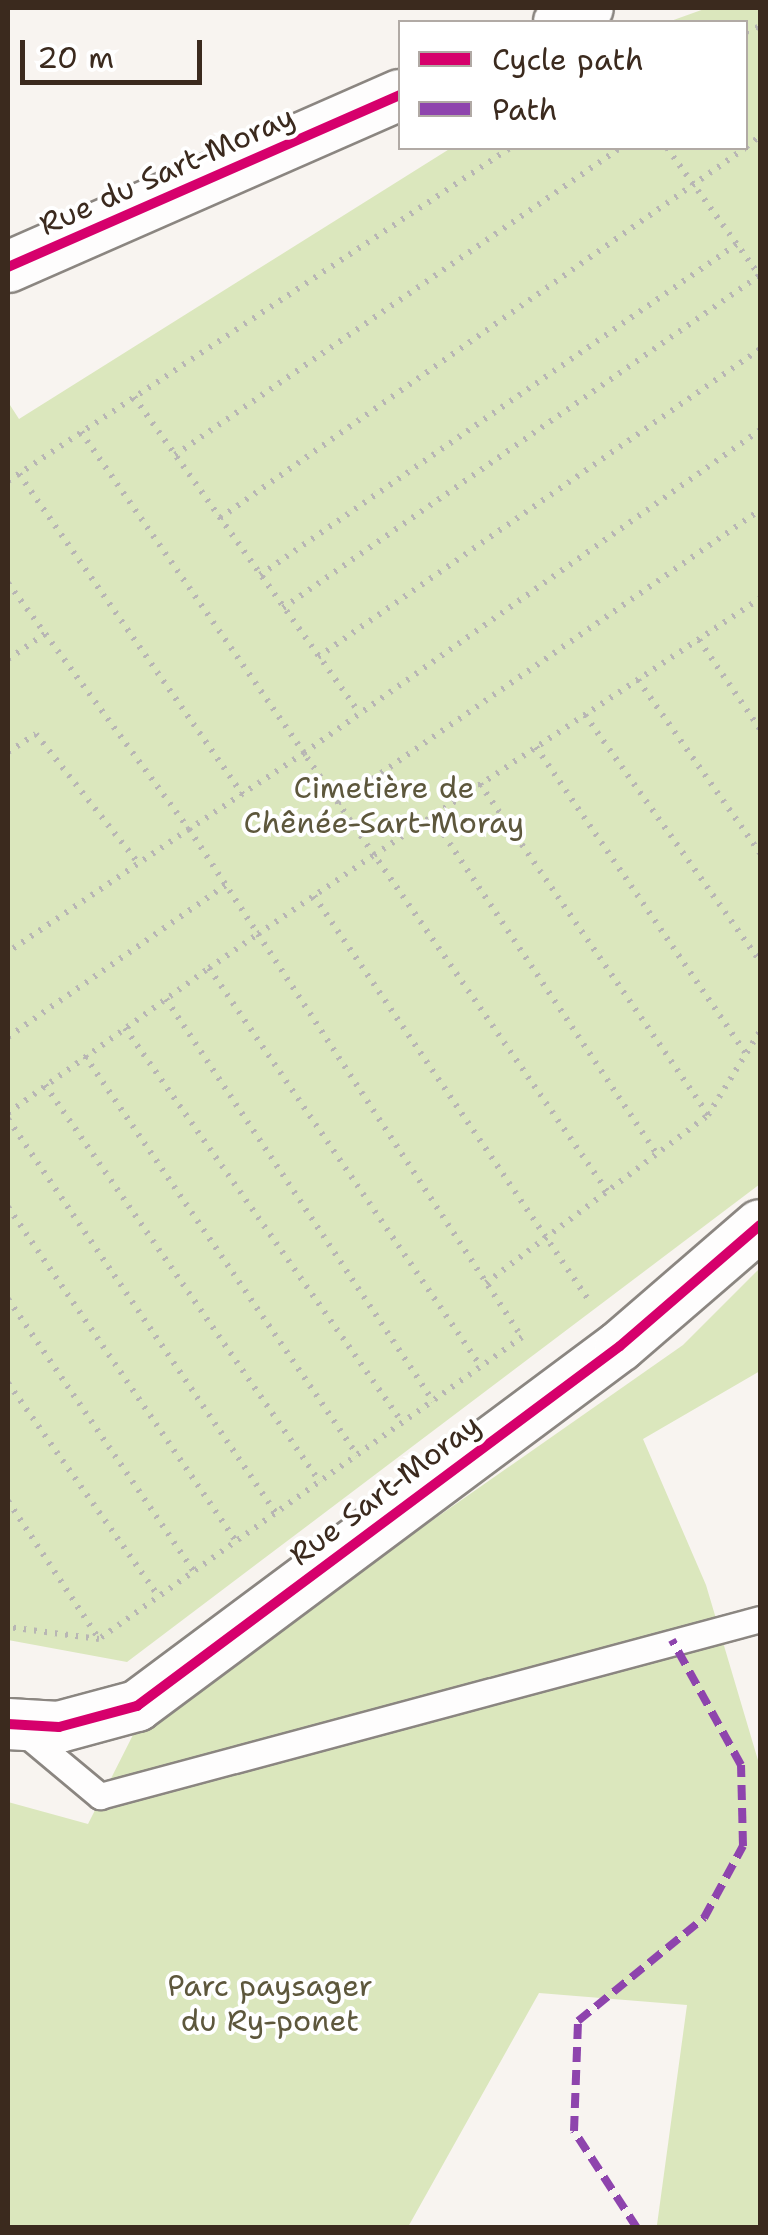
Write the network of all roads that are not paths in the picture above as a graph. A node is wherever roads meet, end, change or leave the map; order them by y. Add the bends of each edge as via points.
1 (588, 8) edge
2 (563, 20) edge
3 (398, 97) edge
4 (8, 267) edge
5 (760, 1225) edge
6 (760, 1619) edge
7 (13, 1726) edge

1 - 2 street
3 - 4 street, Rue du Sart-Moray
5 - 7 street, Rue Sart-Moray via 620,1346 137,1706
6 - 7 lane via 100,1796

